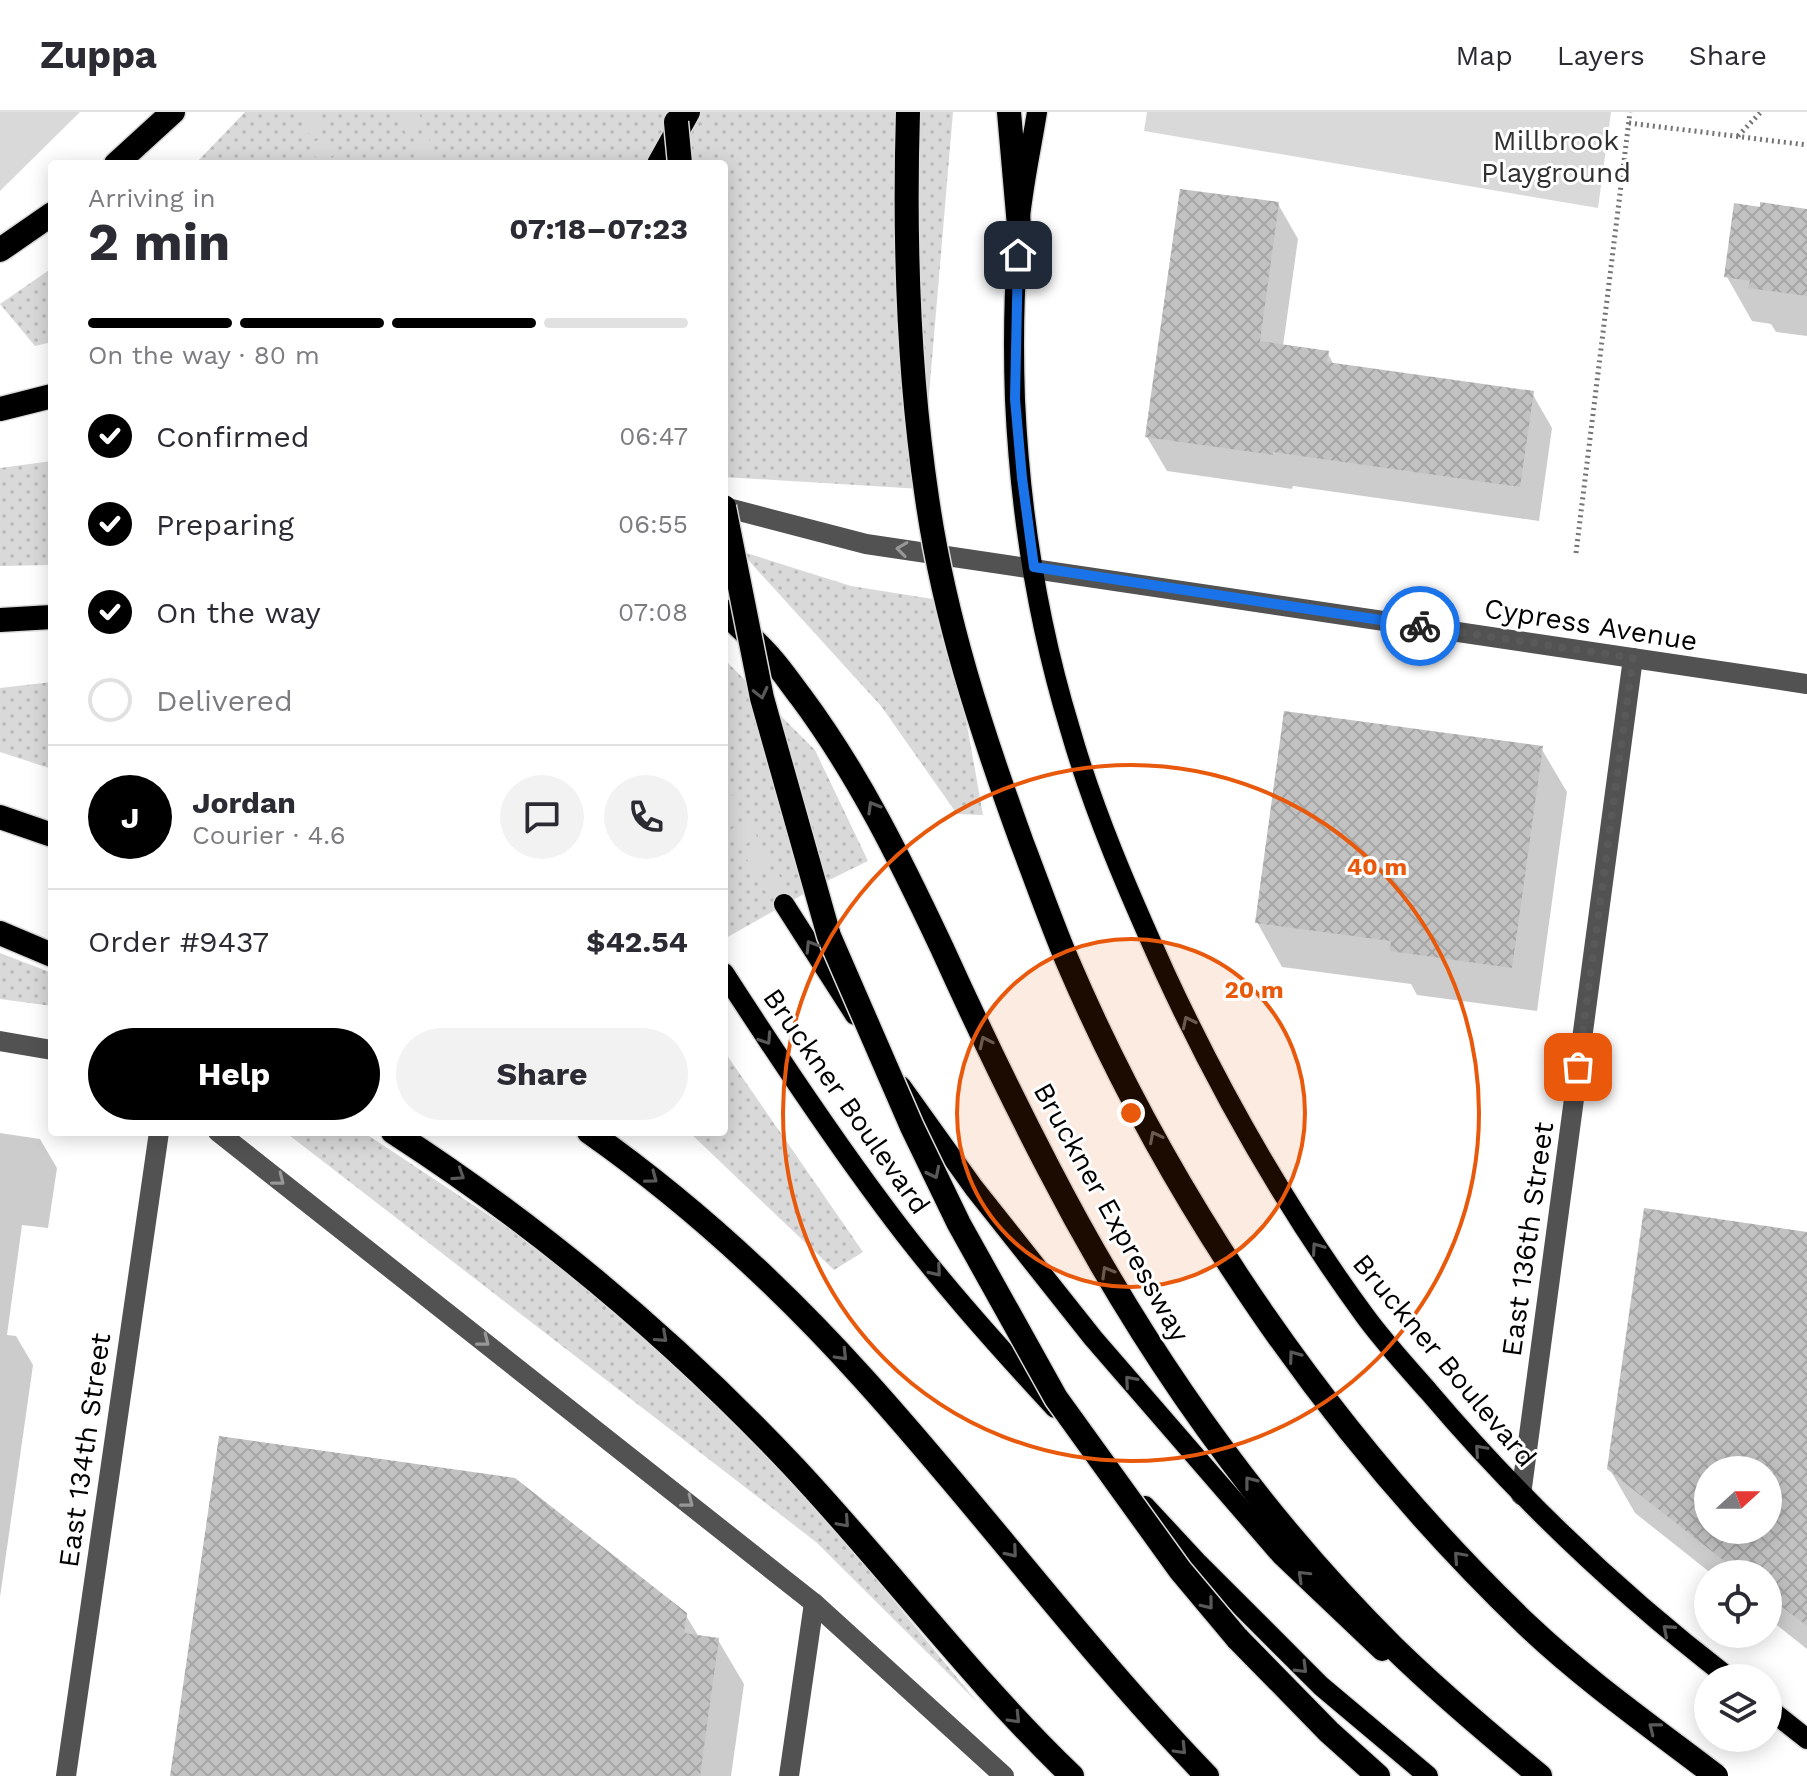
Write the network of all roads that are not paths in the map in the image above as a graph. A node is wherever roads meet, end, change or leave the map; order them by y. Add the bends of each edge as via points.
1 (676, 112) edge
2 (688, 112) edge
3 (908, 112) edge
4 (1009, 112) edge
5 (1037, 112) edge
6 (169, 115) edge
7 (120, 160) edge
8 (661, 160) edge
9 (680, 160) edge
10 (48, 217) edge
11 (1019, 226) junction
12 (0, 250) edge
13 (48, 397) edge
14 (0, 409) edge
15 (728, 508) edge
16 (728, 527) edge
17 (1034, 567) junction
18 (728, 615) edge
19 (48, 617) edge
20 (0, 620) edge
21 (1633, 658) junction
22 (1807, 684) edge
23 (0, 817) edge
24 (48, 834) edge
25 (784, 904) tunnel mouth
26 (0, 933) edge
27 (48, 953) edge
28 (728, 979) edge
29 (0, 1041) edge
30 (48, 1049) edge
31 (158, 1136) edge
32 (223, 1136) edge
33 (399, 1136) edge
34 (594, 1136) edge
35 (1521, 1495) junction
36 (814, 1603) junction
37 (1712, 1664) edge
38 (1782, 1719) edge
39 (1807, 1739) edge
40 (66, 1776) edge
41 (789, 1776) edge
42 (1004, 1776) edge
43 (1072, 1776) edge
44 (1207, 1776) edge
45 (1378, 1776) edge
46 (1428, 1776) edge
47 (1528, 1776) edge
48 (1540, 1776) edge
49 (1716, 1776) edge

1 - 9 highway, bridge
2 - 8 highway, bridge
49 -> 3 highway, bridge via 1531,1629 1400,1492 1327,1402 1214,1239 1109,1048 1068,961 998,777 968,688 945,592 927,501 908,324
4 - 11 highway
5 - 11 main road, Bruckner Boulevard
6 - 7 highway
10 - 12 highway
11 - 17 main road, Bruckner Boulevard via 1015,399
13 - 14 highway
17 -> 15 street, Cypress Avenue via 866,544
16 -> 45 highway, bridge via 762,698 829,936 959,1224 1056,1398 1180,1570 1237,1638
17 - 21 street, Cypress Avenue
35 -> 17 main road, Bruckner Boulevard via 1368,1319 1296,1218 1235,1115 1152,945 1100,820 1062,699
48 -> 18 highway, Bruckner Expressway via 1469,1718 1335,1585 1277,1518 1161,1363 1051,1174 881,822 814,715 771,658
19 - 20 highway
21 - 22 street, Cypress Avenue
21 - 35 street, East 136th Street
23 - 24 highway
47 -> 25 main road, Bruckner Boulevard via 1407,1675 1281,1555 1093,1338 965,1176 883,1060
26 - 27 highway
28 -> 46 main road, Bruckner Boulevard via 884,1207 1004,1352 1220,1585 1321,1686
29 - 30 street
31 - 40 street, East 134th Street
32 -> 36 street
33 -> 43 highway via 551,1242 710,1381 793,1465 984,1686
34 -> 44 highway via 671,1192 813,1325
37 -> 35 main road, Bruckner Boulevard via 1603,1574
36 - 41 street
36 - 42 street
38 - 39 main road

